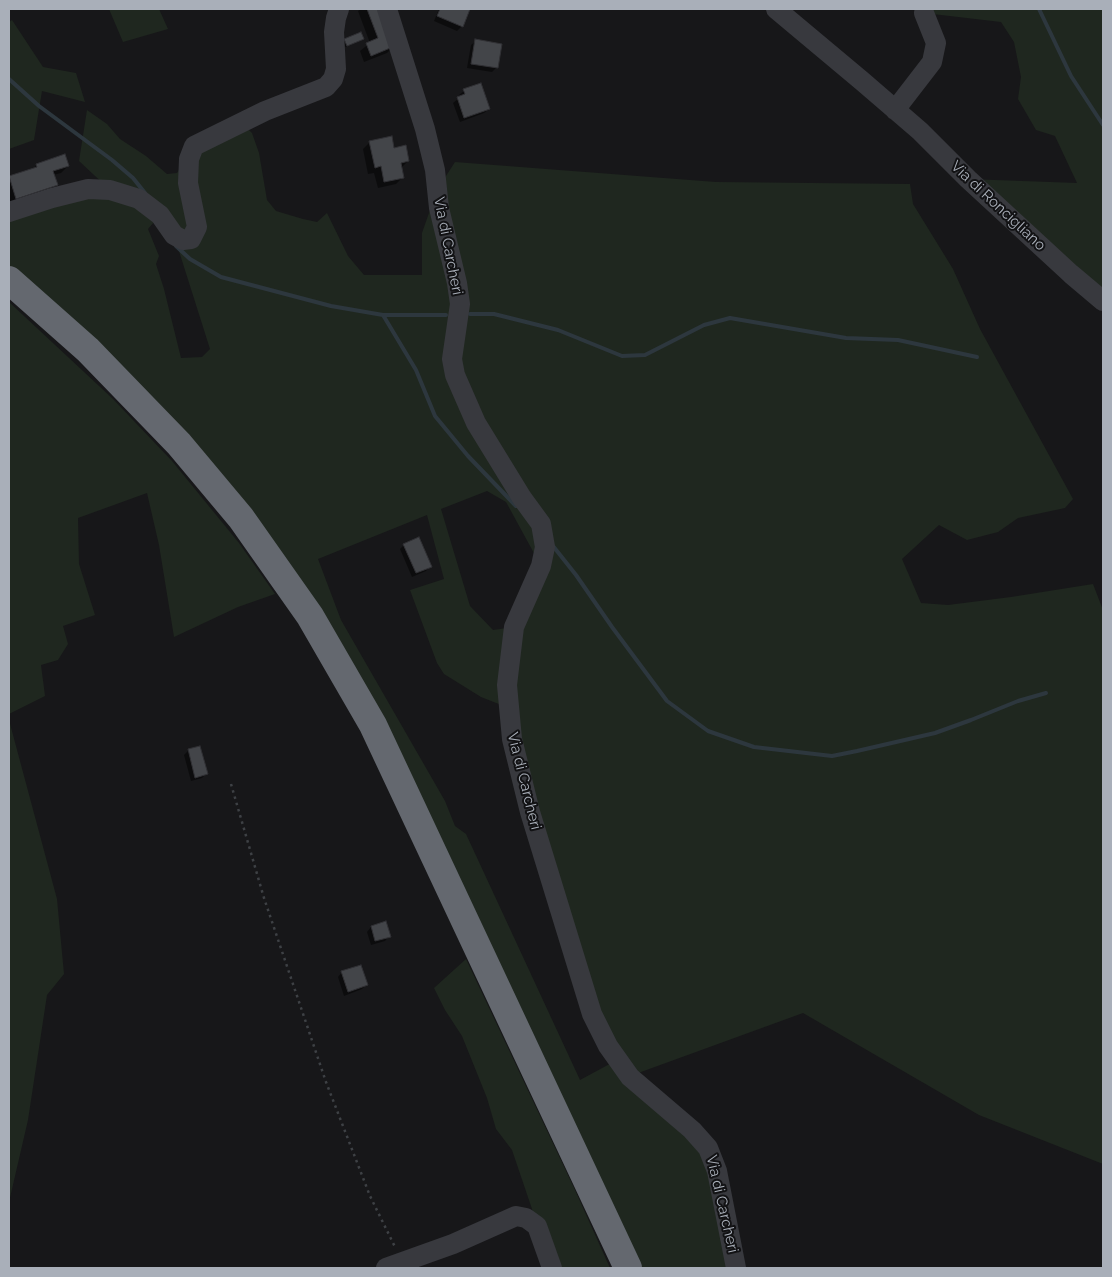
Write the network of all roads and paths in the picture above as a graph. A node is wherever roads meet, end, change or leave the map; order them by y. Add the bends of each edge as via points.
1 (340, 9) edge
2 (388, 9) edge
3 (776, 9) edge
4 (924, 13) dead end
5 (895, 110) junction
6 (9, 212) edge
7 (9, 280) edge
8 (1103, 301) edge
9 (9, 302) edge
10 (231, 784) dead end
11 (394, 1265) edge
12 (552, 1268) edge
13 (610, 1268) edge
14 (628, 1268) edge
15 (736, 1268) edge

1 - 6 street via 334,32 336,70 326,87 265,111 194,146 189,159 188,183 197,226 191,239 183,240 174,235 160,215 139,199 110,190 88,190
2 - 15 street, Via di Carcheri via 425,129 457,283 460,304 452,359 455,375 476,423 541,524 545,547 541,566 514,627 507,686 512,739 530,812 592,1014 608,1046 630,1076 708,1148 717,1171
3 - 5 street, Via di Roncigliano
4 - 5 street via 936,43 932,62
5 - 8 street, Via di Roncigliano
7 - 14 highway via 88,350 179,444 241,518 310,616 373,725
9 - 13 highway via 113,398 172,461 239,544 301,633 355,727
10 - 11 path via 264,898 326,1082
11 - 12 street via 453,1244 516,1216 537,1226

